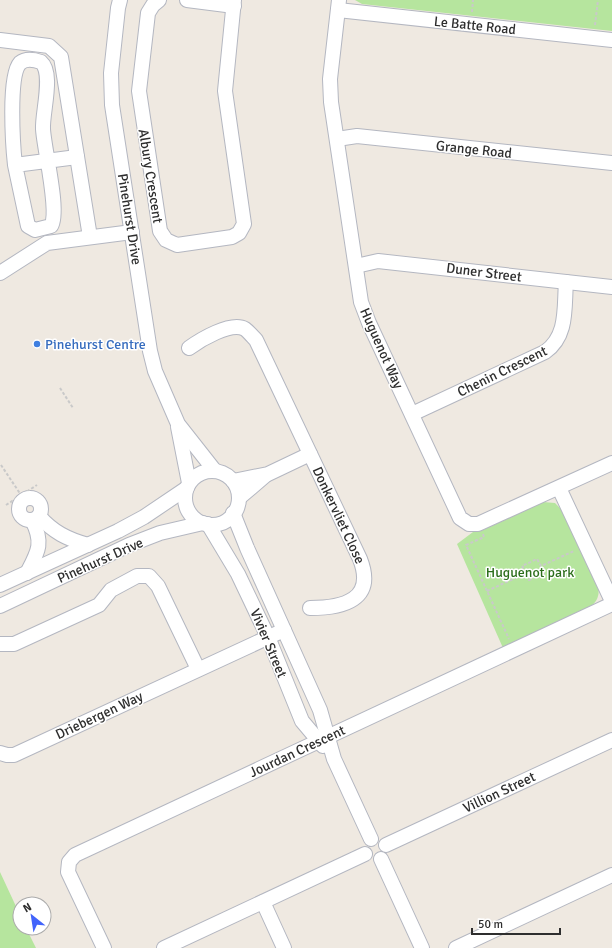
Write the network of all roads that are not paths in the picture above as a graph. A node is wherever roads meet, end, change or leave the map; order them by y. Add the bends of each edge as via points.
1 (159, 0) edge
2 (187, 0) edge
3 (118, 3) edge
4 (234, 3) edge
5 (338, 5) edge
6 (0, 40) edge
7 (612, 40) edge
8 (337, 139) junction
9 (77, 157) junction
10 (47, 161) junction
11 (612, 163) edge
12 (15, 165) junction
13 (132, 232) junction
14 (90, 237) junction
15 (356, 266) junction
16 (0, 273) edge
17 (566, 282) junction
18 (612, 287) edge
19 (189, 348) dead end
20 (412, 414) junction
21 (178, 424) junction
22 (310, 454) junction
23 (612, 463) edge
24 (215, 471) junction
25 (268, 474) junction
26 (233, 481) junction
27 (188, 486) junction
28 (559, 488) junction
29 (238, 498) junction
30 (233, 513) junction
31 (36, 518) junction
32 (206, 524) junction
33 (88, 545) junction
34 (27, 572) junction
35 (0, 585) edge
36 (612, 602) edge
37 (0, 606) edge
38 (310, 608) dead end
39 (284, 630) junction
40 (268, 637) junction
41 (0, 644) edge
42 (198, 669) junction
43 (323, 739) junction
44 (612, 740) edge
45 (0, 753) edge
46 (371, 839) junction
47 (386, 845) junction
48 (365, 854) junction
49 (381, 859) junction
50 (612, 875) edge
51 (263, 902) junction
52 (104, 948) edge
53 (164, 948) edge
54 (284, 948) edge
55 (422, 948) edge
56 (456, 948) edge

1 - 4 street, Albury Crescent via 148,13 139,95 160,231 166,240 177,245 232,237 239,233 244,224 225,91
2 - 4 street, Albury Crescent
3 - 13 street, Pinehurst Drive via 111,90
5 - 7 street, Le Batte Road
5 - 8 street, Huguenot Way via 330,78
6 - 9 street via 49,46 59,54 63,63
8 - 11 street, Grange Road via 357,136
8 - 15 street, Huguenot Way
9 - 10 street
9 - 14 street
10 - 12 street
10 - 12 street via 54,220 51,226 35,230 26,224
10 - 12 street via 42,126 46,69 41,62 27,60 17,67 14,92 11,135
13 - 14 street
13 - 21 street, Pinehurst Drive via 155,371
14 - 16 street via 46,243
15 - 17 street, Duner Street via 378,261
15 - 20 street, Huguenot Way via 364,312
17 - 18 street, Duner Street
17 - 20 street, Chenin Crescent via 562,330 552,347
19 - 22 street, Donkervliet Close via 207,335 224,330 241,328 248,332 258,345
20 - 28 street, Huguenot Way via 460,518 469,524 478,524
21 - 24 street, Pinehurst Drive
21 - 27 street, Pinehurst Drive
22 - 25 street, Donkervliet Close
22 - 38 street, Donkervliet Close via 360,559 365,581 359,594 347,601 331,608
23 - 28 street
24 - 26 street via 225,474
24 - 27 street via 200,474
25 - 26 street, Donkervliet Close
25 - 29 street, Donkervliet Close
26 - 29 street via 238,490
27 - 32 street via 185,497 188,509 196,519
27 - 33 street, Pinehurst Drive via 144,517
28 - 36 street
29 - 30 street
30 - 32 street via 222,522
30 - 39 street, Vivier Street
31 - 31 street via 24,519 11,508 38,492 41,507
31 - 33 street via 54,532
31 - 34 street via 40,544
32 - 37 street, Pinehurst Drive via 160,533 129,545
32 - 40 street, Vivier Street via 238,574
33 - 34 street, Pinehurst Drive
34 - 35 street, Pinehurst Drive
36 - 43 street, Jourdan Crescent
39 - 40 street, Driebergen Way
39 - 43 street, Vivier Street via 320,710
40 - 42 street, Driebergen Way
40 - 43 street, Vivier Street via 302,721
41 - 42 street via 14,644 99,606 116,587 137,576 145,575 154,579 158,586
42 - 45 street, Driebergen Way via 14,755
43 - 46 street, Vivier Street
43 - 52 street, Jourdan Crescent via 73,856 68,872
44 - 47 street, Villion Street
46 - 47 street via 377,838
46 - 48 street via 364,848
47 - 49 street via 386,853
48 - 49 street via 375,861
48 - 51 street
49 - 55 street
50 - 56 street
51 - 53 street
51 - 54 street

